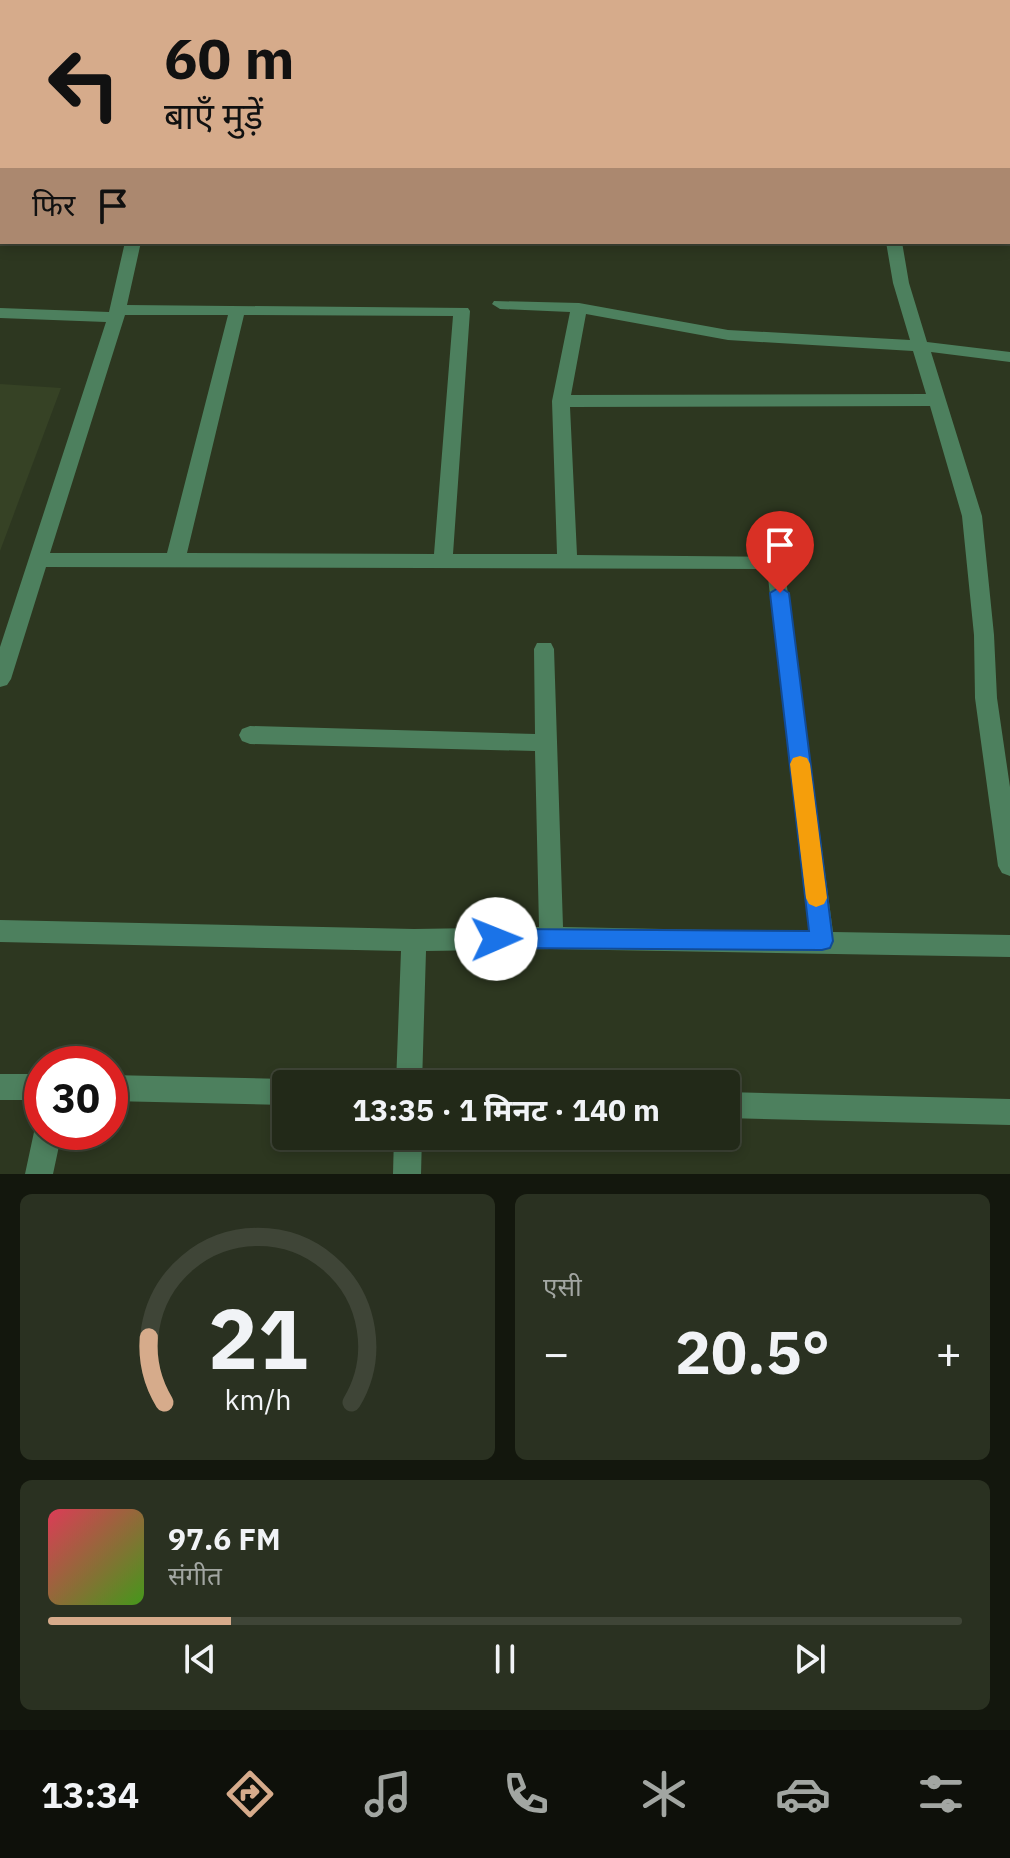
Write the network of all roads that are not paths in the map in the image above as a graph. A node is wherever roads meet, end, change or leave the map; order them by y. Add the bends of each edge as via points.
1 (133, 244) edge
2 (894, 244) edge
3 (500, 304) dead end
4 (579, 308) junction
5 (237, 311) junction
6 (0, 313) edge
7 (116, 314) junction
8 (920, 346) junction
9 (1010, 357) edge
10 (937, 400) junction
11 (561, 401) junction
12 (38, 560) junction
13 (175, 561) junction
14 (443, 561) junction
15 (567, 561) junction
16 (544, 649) dead end
17 (0, 679) edge
18 (250, 735) dead end
19 (546, 743) junction
20 (1010, 866) edge
21 (0, 931) edge
22 (551, 938) junction
23 (414, 940) junction
24 (822, 941) junction
25 (1010, 946) edge
26 (409, 1070) edge
27 (0, 1087) edge
28 (24, 1087) edge
29 (128, 1088) edge
30 (272, 1092) edge
31 (740, 1105) edge
32 (1010, 1112) edge
33 (44, 1150) edge
34 (408, 1150) edge
35 (39, 1174) edge
36 (407, 1174) edge

1 - 7 street
2 - 8 street
3 - 4 street
4 - 8 street via 728,335
4 - 11 street
5 - 7 street
5 - 13 street
5 - 14 street via 462,311
6 - 7 street
7 - 12 street
8 - 9 street
8 - 10 street
10 - 11 street
10 - 20 street via 972,516 986,698
11 - 15 street
12 - 13 street
12 - 17 street
13 - 14 street
14 - 15 street
15 - 24 street via 776,562
16 - 19 street
18 - 19 street
19 - 22 street
21 - 23 street
22 - 23 street
22 - 24 street
23 - 26 street
24 - 25 street
27 - 28 street
29 - 30 street
31 - 32 street
33 - 35 street
34 - 36 street

